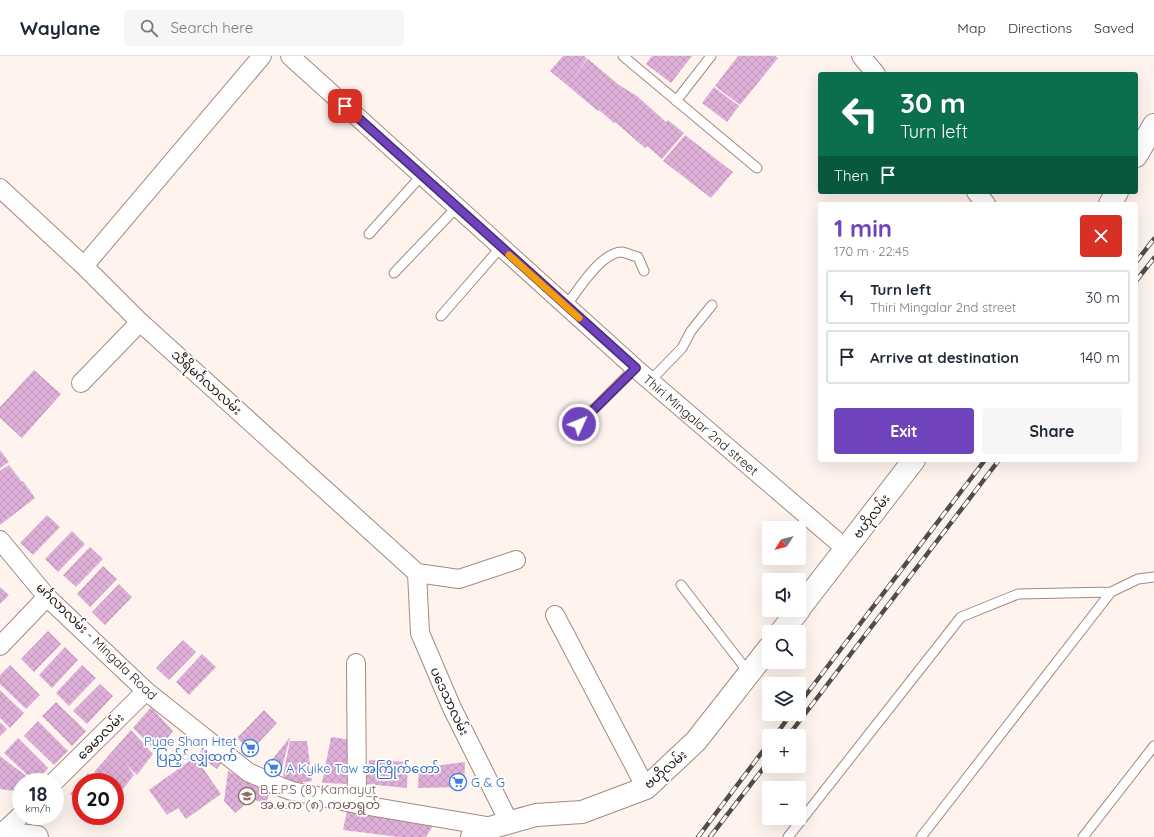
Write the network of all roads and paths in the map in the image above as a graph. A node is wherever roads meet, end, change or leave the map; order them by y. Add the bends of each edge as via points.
1 (262, 56) edge
2 (290, 56) edge
3 (623, 56) edge
4 (711, 56) edge
5 (860, 56) edge
6 (874, 72) edge
7 (676, 101) junction
8 (1154, 125) edge
9 (1138, 153) edge
10 (757, 168) dead end
11 (422, 175) junction
12 (0, 188) edge
13 (978, 194) edge
14 (984, 202) edge
15 (457, 207) junction
16 (369, 234) dead end
17 (501, 247) junction
18 (84, 266) junction
19 (644, 271) dead end
20 (394, 273) dead end
21 (712, 305) dead end
22 (566, 306) junction
23 (441, 316) dead end
24 (140, 322) junction
25 (636, 368) junction
26 (650, 381) junction
27 (80, 383) dead end
28 (579, 424) dead end
29 (912, 462) edge
30 (0, 540) edge
31 (846, 549) junction
32 (516, 560) dead end
33 (417, 572) junction
34 (1154, 577) edge
35 (681, 585) dead end
36 (1110, 592) junction
37 (47, 597) junction
38 (806, 601) edge
39 (555, 615) dead end
40 (793, 617) edge
41 (787, 625) edge
42 (0, 646) edge
43 (762, 657) edge
44 (356, 663) dead end
45 (749, 673) junction
46 (146, 691) junction
47 (1154, 746) edge
48 (63, 773) edge
49 (646, 788) junction
50 (357, 804) junction
51 (12, 823) edge
52 (501, 824) junction
53 (1, 833) edge
54 (37, 837) edge
55 (472, 837) edge
56 (788, 837) edge
57 (921, 837) edge
58 (1083, 837) edge

1 - 18 street
2 - 11 street, Thiri Mingalar 2nd street
3 - 7 lane
4 - 7 lane
5 - 6 street
7 - 10 lane
8 - 9 main road
11 - 15 street, Thiri Mingalar 2nd street
11 - 16 lane
12 - 18 street, သီရိမင်္ဂလာလမ်း
13 - 14 street
15 - 17 street, Thiri Mingalar 2nd street
15 - 20 lane
17 - 22 street, Thiri Mingalar 2nd street
17 - 23 lane
18 - 24 street, သီရိမင်္ဂလာလမ်း
19 - 22 lane via 638,257 622,252 607,258 596,266
21 - 26 lane via 682,348
22 - 25 street, Thiri Mingalar 2nd street
24 - 27 street
24 - 33 street, သီရိမင်္ဂလာလမ်း
25 - 26 street, Thiri Mingalar 2nd street
25 - 28 lane
26 - 31 street, Thiri Mingalar 2nd street
29 - 31 main road, ဗဟိုလမ်း
30 - 37 street, မင်္ဂလာလမ်း - Mingala Road
31 - 38 main road, ဗဟိုလမ်း
32 - 33 street via 459,579
33 - 52 street, ပဒေသာလမ်း via 420,633
34 - 36 lane via 1138,579
35 - 45 lane
36 - 56 lane via 1018,594 961,617
36 - 57 lane
37 - 42 street
37 - 46 street, မင်္ဂလာလမ်း - Mingala Road
39 - 49 street
40 - 41 main road, ဗဟိုလမ်း
43 - 45 main road, ဗဟိုလမ်း
44 - 50 street
45 - 49 main road, ဗဟိုလမ်း via 696,741
46 - 48 street, ခေမာလမ်း
46 - 50 street, မင်္ဂလာလမ်း - Mingala Road via 248,772 281,788
47 - 58 lane
49 - 52 main road, ဗဟိုလမ်း via 582,812 536,814
50 - 52 street, မင်္ဂလာလမ်း - Mingala Road
51 - 53 street
52 - 55 main road, ဗဟိုလမ်း
53 - 54 main road

